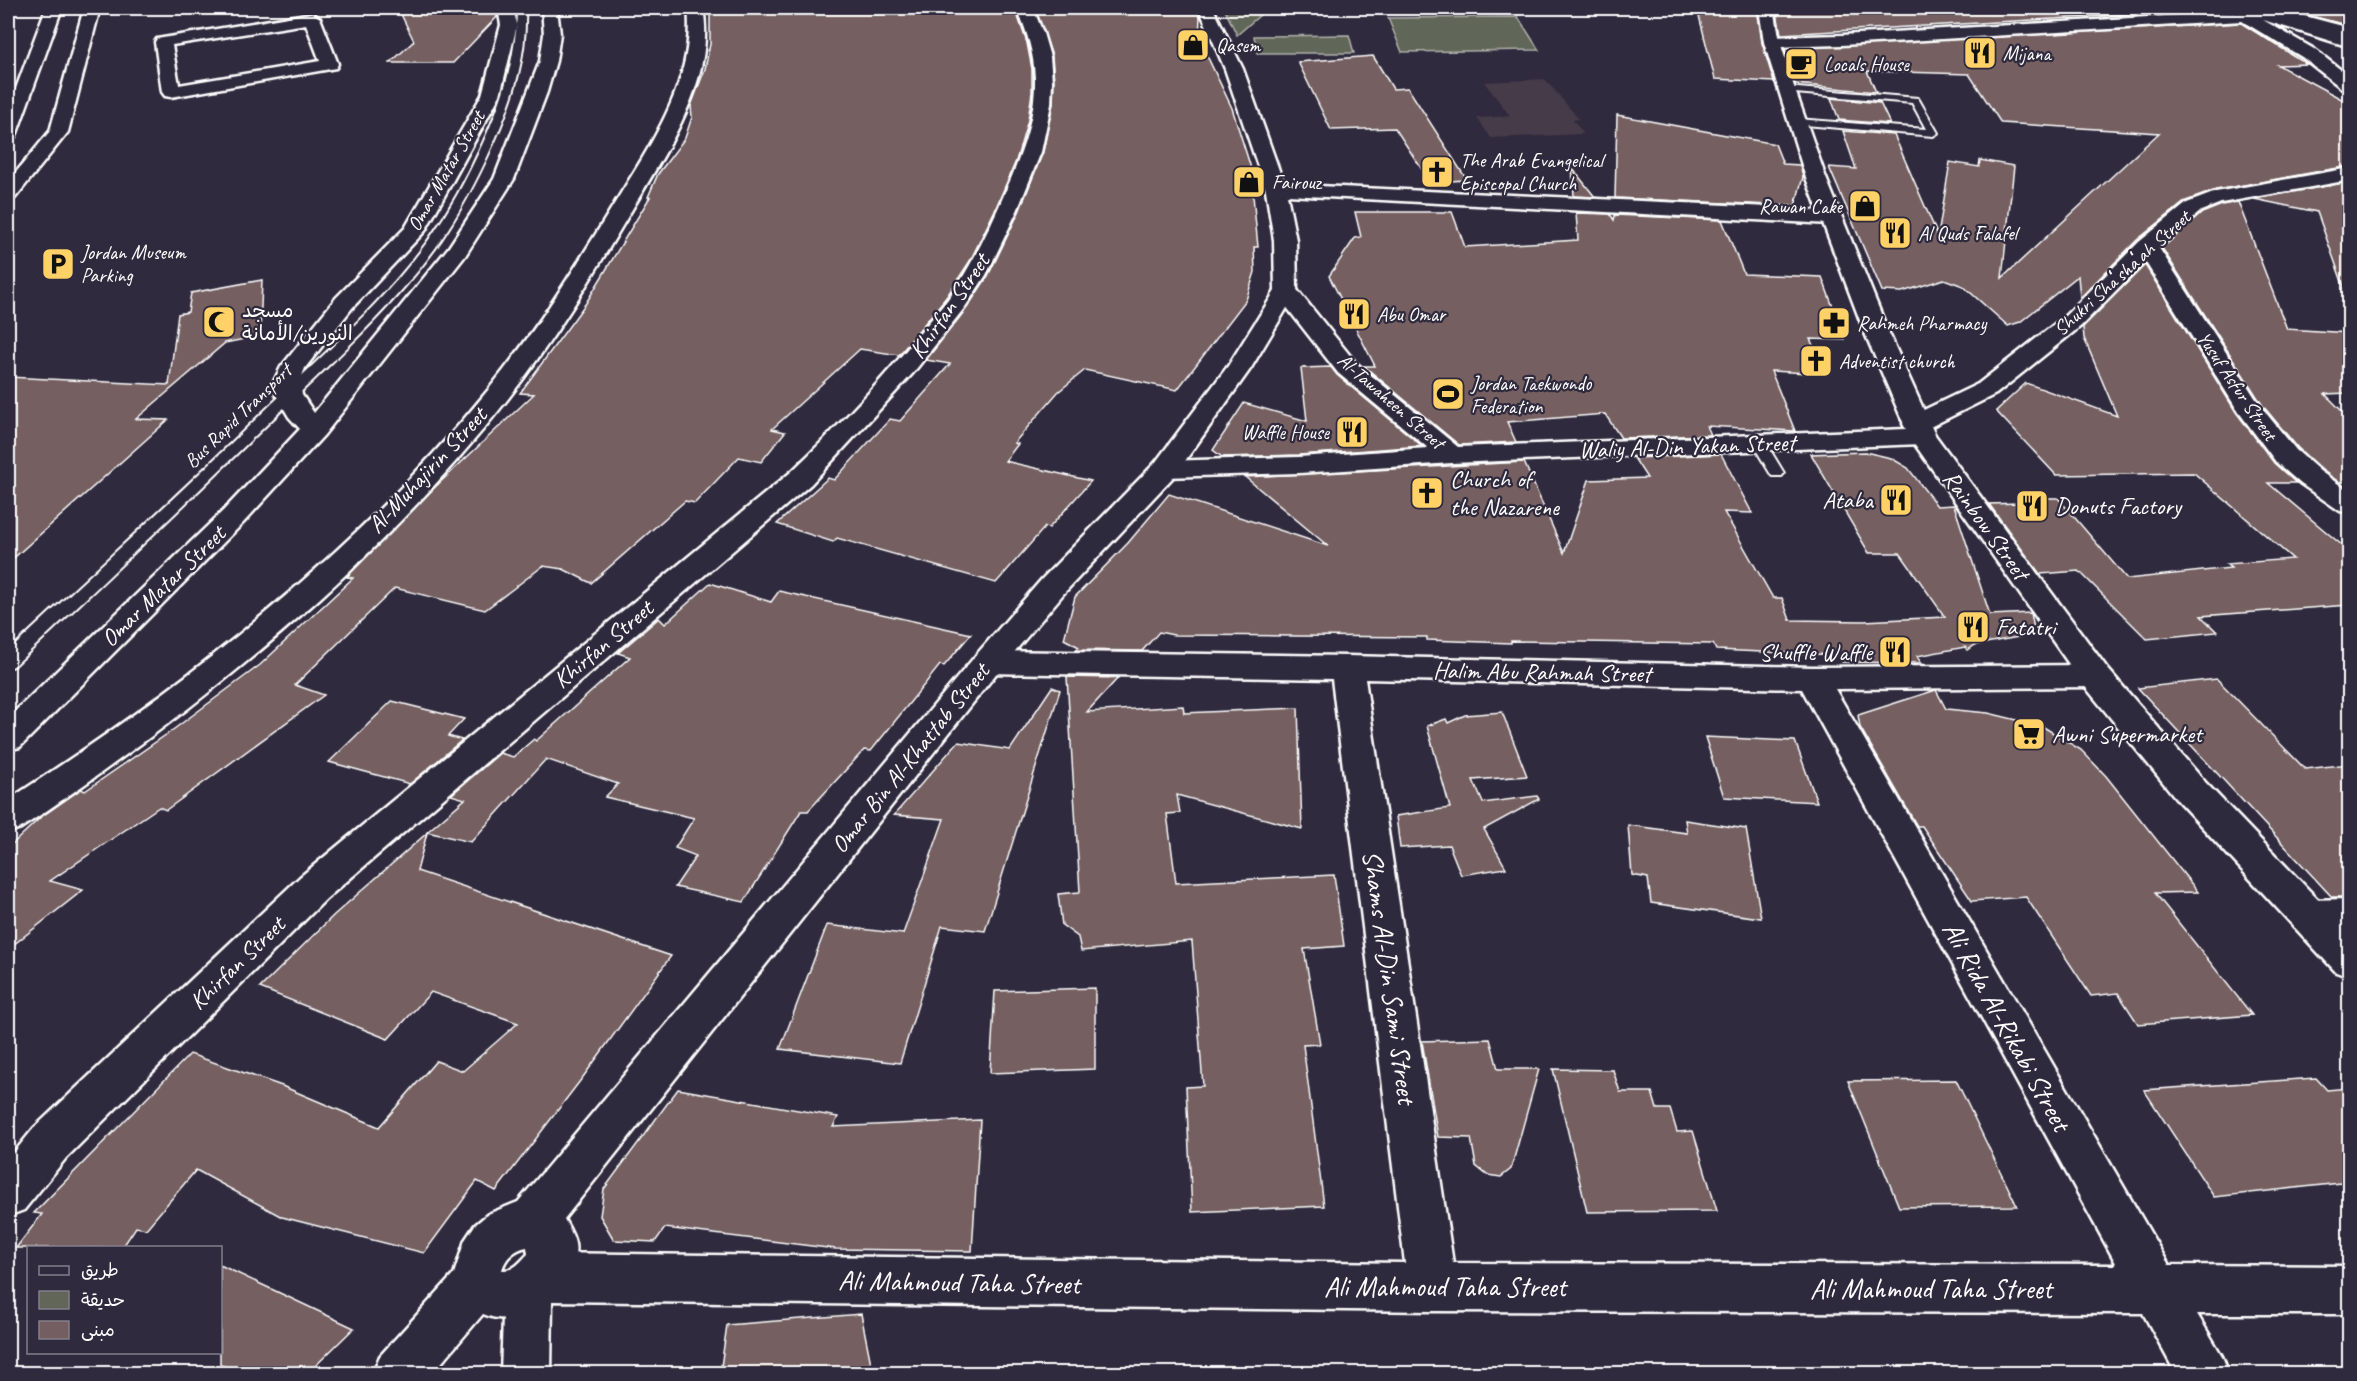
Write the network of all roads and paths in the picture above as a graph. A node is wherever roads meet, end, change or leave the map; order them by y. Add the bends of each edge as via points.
1 (54, 8) edge
2 (92, 8) edge
3 (506, 8) edge
4 (521, 8) edge
5 (550, 8) edge
6 (696, 8) edge
7 (1025, 8) edge
8 (1206, 8) edge
9 (1766, 8) edge
10 (2256, 14) edge
11 (2349, 33) edge
12 (163, 42) joint
13 (1772, 42) junction
14 (2349, 42) edge
15 (2349, 86) edge
16 (1786, 90) junction
17 (1797, 122) junction
18 (8, 132) edge
19 (2349, 174) edge
20 (1276, 190) junction
21 (8, 194) edge
22 (1830, 218) junction
23 (2147, 247) junction
24 (1286, 291) junction
25 (289, 395) junction
26 (315, 429) junction
27 (1919, 430) junction
28 (1759, 443) junction
29 (1452, 455) junction
30 (1165, 469) junction
31 (1777, 473) dead end
32 (2349, 505) edge
33 (8, 662) edge
34 (988, 662) junction
35 (1347, 667) junction
36 (2095, 676) junction
37 (1812, 678) junction
38 (8, 738) edge
39 (8, 818) edge
40 (2349, 915) edge
41 (2308, 916) junction
42 (2349, 960) edge
43 (8, 1194) edge
44 (531, 1223) junction
45 (479, 1282) junction
46 (535, 1283) junction
47 (1432, 1287) junction
48 (2154, 1288) junction
49 (2349, 1290) edge
50 (398, 1374) edge
51 (526, 1374) edge
52 (2204, 1374) edge

1 - 18 street
2 - 21 street via 59,132
3 - 25 street, Omar Matar Street via 509,25 491,95 454,162 414,231 344,303 292,367 287,381
4 - 25 lane, Bus Rapid Transport via 522,39 500,120 443,229 391,292
5 - 26 street, Omar Matar Street via 548,61 504,178 457,251
6 - 39 street, Al-Muhajirin Street via 696,46 686,87 654,155 561,307 480,416 387,515 262,632 71,778
7 - 43 street, Khirfan Street via 1044,65 1043,116 1029,160 970,284 914,356 846,435 801,478 314,888 50,1143
8 - 20 street via 1234,69
9 - 13 street, Rainbow Street
10 - 11 street via 2284,14
10 - 13 street
10 - 14 street
10 - 15 street
12 - 12 street via 171,92 330,64 312,18
13 - 16 street, Rainbow Street
16 - 17 street, Rainbow Street
16 - 17 lane via 1915,100 1934,133
17 - 22 street, Rainbow Street
19 - 23 street, Shukri Shaʻshaʻah Street via 2210,200 2194,207
20 - 22 street
20 - 24 street via 1285,240
22 - 27 street, Rainbow Street
23 - 27 street, Shukri Shaʻshaʻah Street via 2073,321 1987,389
23 - 32 street, Yusuf Asfur Street via 2251,411 2279,447 2311,478
24 - 29 street, Al-Tawaheen Street via 1347,368
24 - 30 street, Omar Bin Al-Khattab Street via 1239,369
25 - 26 street via 298,412
25 - 33 lane, Bus Rapid Transport
26 - 38 street, Omar Matar Street via 233,517
27 - 28 street, Waliy Al-Din Yakan Street
27 - 36 street, Rainbow Street
28 - 29 street, Waliy Al-Din Yakan Street
28 - 31 lane
29 - 30 street, Waliy Al-Din Yakan Street
30 - 34 street, Omar Bin Al-Khattab Street via 1053,586
34 - 35 street, Halim Abu Rahmah Street
34 - 44 street, Omar Bin Al-Khattab Street
35 - 37 street, Halim Abu Rahmah Street
35 - 47 street, Shams Al-Din Sami Street
36 - 37 street, Halim Abu Rahmah Street
36 - 41 street, Rainbow Street via 2192,792
37 - 48 street, Ali Rida Al-Rikabi Street
40 - 41 street
41 - 42 street, Rainbow Street
44 - 45 street via 514,1226 497,1236 478,1266
44 - 46 street via 551,1237 553,1249 549,1263
45 - 46 street via 486,1292 499,1296 513,1295
45 - 50 street
46 - 47 street, Ali Mahmoud Taha Street
46 - 51 street
47 - 48 street, Ali Mahmoud Taha Street
48 - 49 street, Ali Mahmoud Taha Street
48 - 52 street, Ali Rida Al-Rikabi Street

